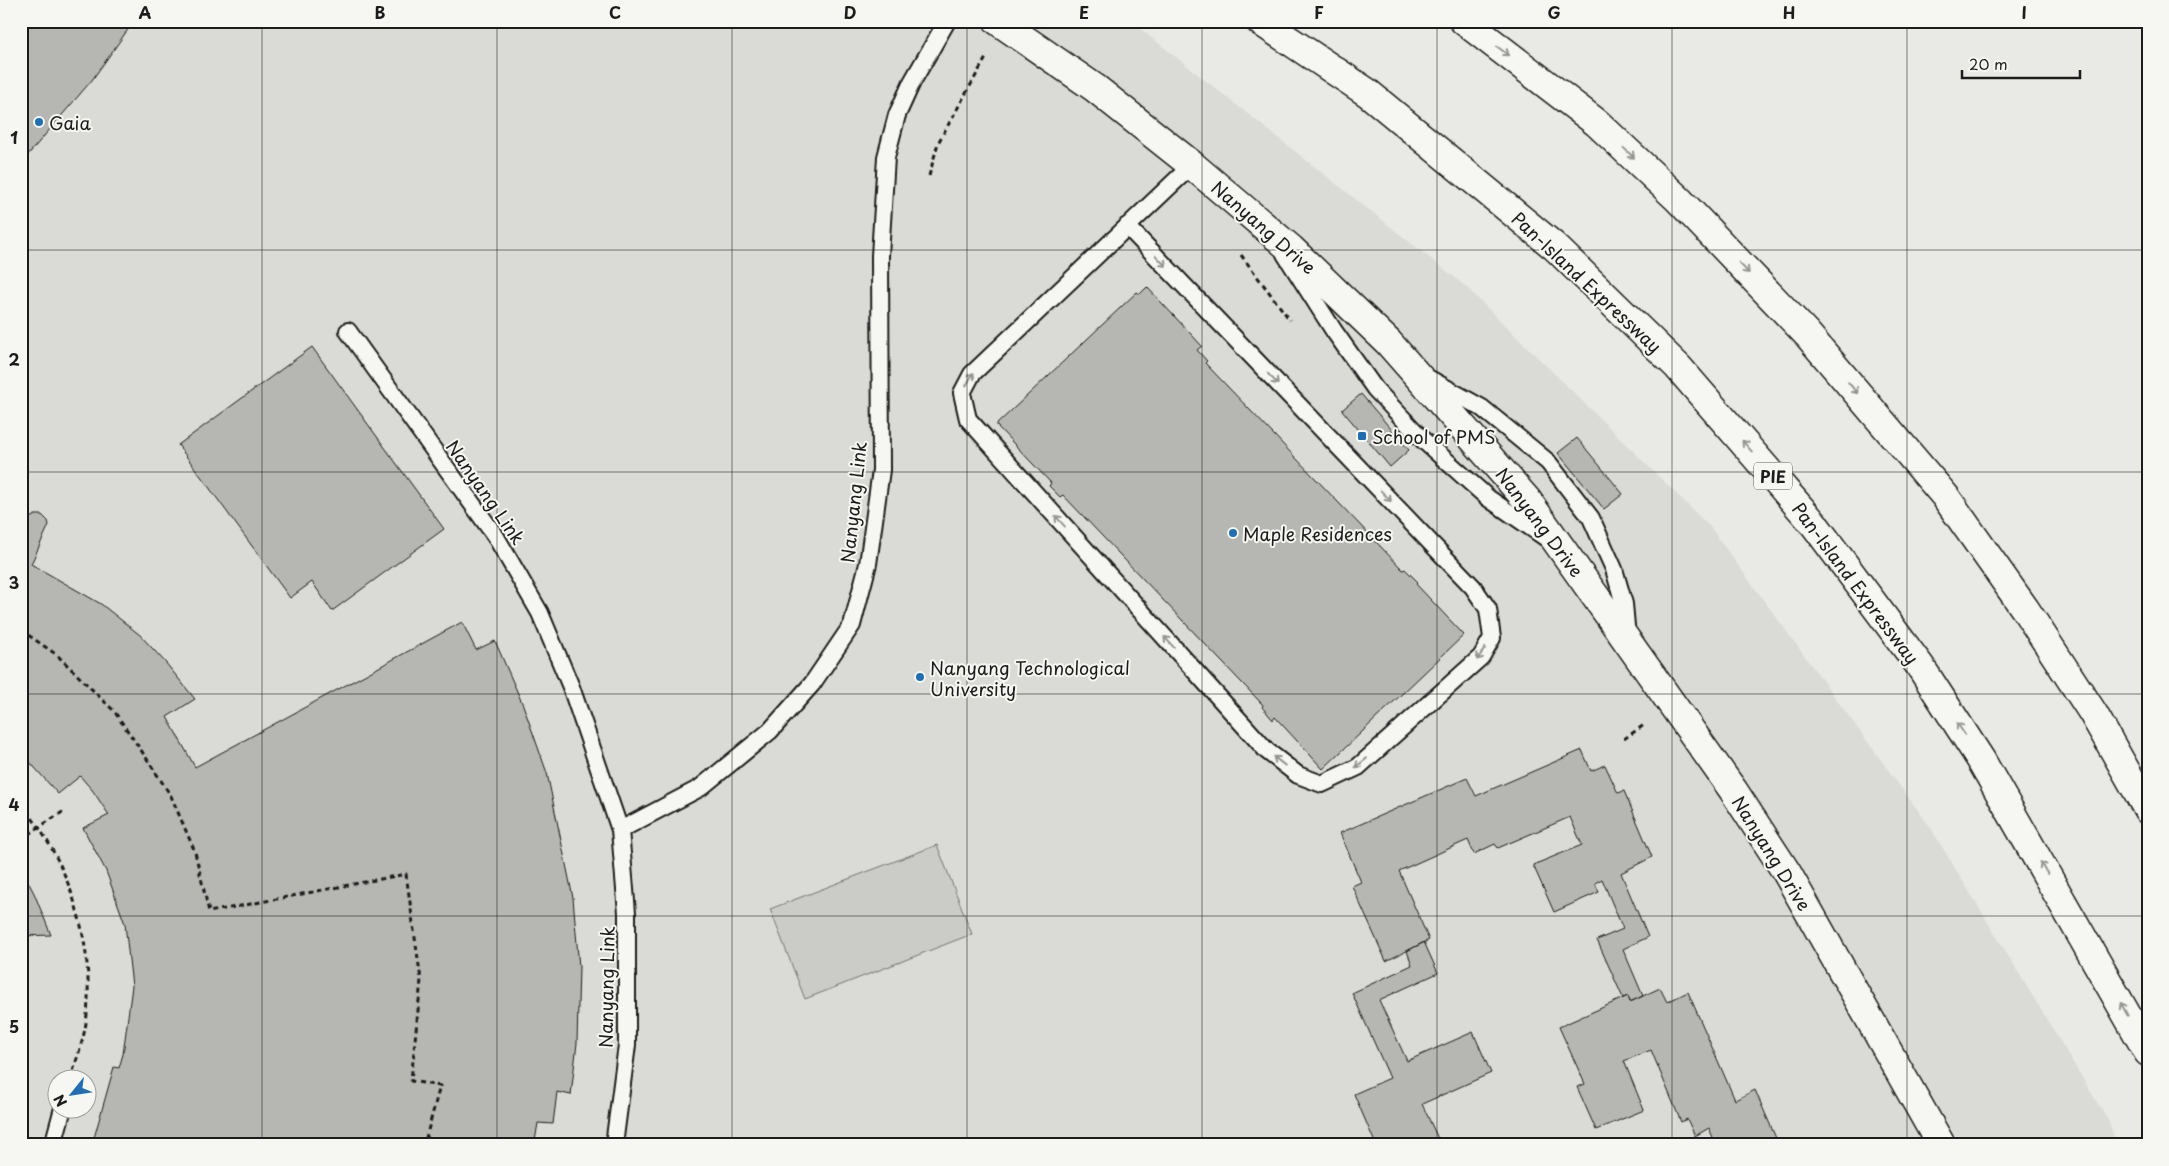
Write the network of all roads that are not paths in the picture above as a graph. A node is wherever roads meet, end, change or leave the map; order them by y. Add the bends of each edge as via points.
1 (946, 21) edge
2 (998, 21) edge
3 (1260, 21) edge
4 (1464, 21) edge
5 (1192, 165) junction
6 (1127, 226) junction
7 (1272, 233) junction
8 (348, 331) dead end
9 (1413, 370) junction
10 (1560, 548) junction
11 (1627, 642) junction
12 (2148, 810) edge
13 (620, 830) junction
14 (2148, 1052) edge
15 (60, 1118) edge
16 (53, 1145) edge
17 (614, 1145) edge
18 (1941, 1145) edge

1 - 13 lane, Nanyang Link via 897,114 886,157 880,256 881,470 868,564 852,625 812,684 770,731 700,788
2 - 5 main road, Nanyang Drive via 1094,88
14 -> 3 main road, Pan-Island Expressway / PIE via 1981,760 1920,666 1814,524 1678,367 1555,247 1368,93
4 -> 12 main road via 1597,122 1678,199 1807,334 1951,504 2082,697
5 - 6 lane
5 - 7 main road, Nanyang Drive
6 -> 6 lane via 1473,587 1488,609 1492,638 1481,657 1358,767 1322,784 1298,775 1267,751 968,419 962,393 972,374
7 - 9 main road, Nanyang Drive via 1388,342
7 - 10 lane via 1375,389 1423,440 1488,498
8 - 13 lane, Nanyang Link via 496,537 540,613 571,687
9 - 10 main road, Nanyang Drive via 1526,500
9 - 11 lane via 1482,408 1548,462 1591,518 1614,569 1624,604
10 - 11 main road, Nanyang Drive
11 - 18 main road, Nanyang Drive via 1733,790 1788,874
13 - 17 lane, Nanyang Link via 626,912 627,1044
15 - 16 lane

